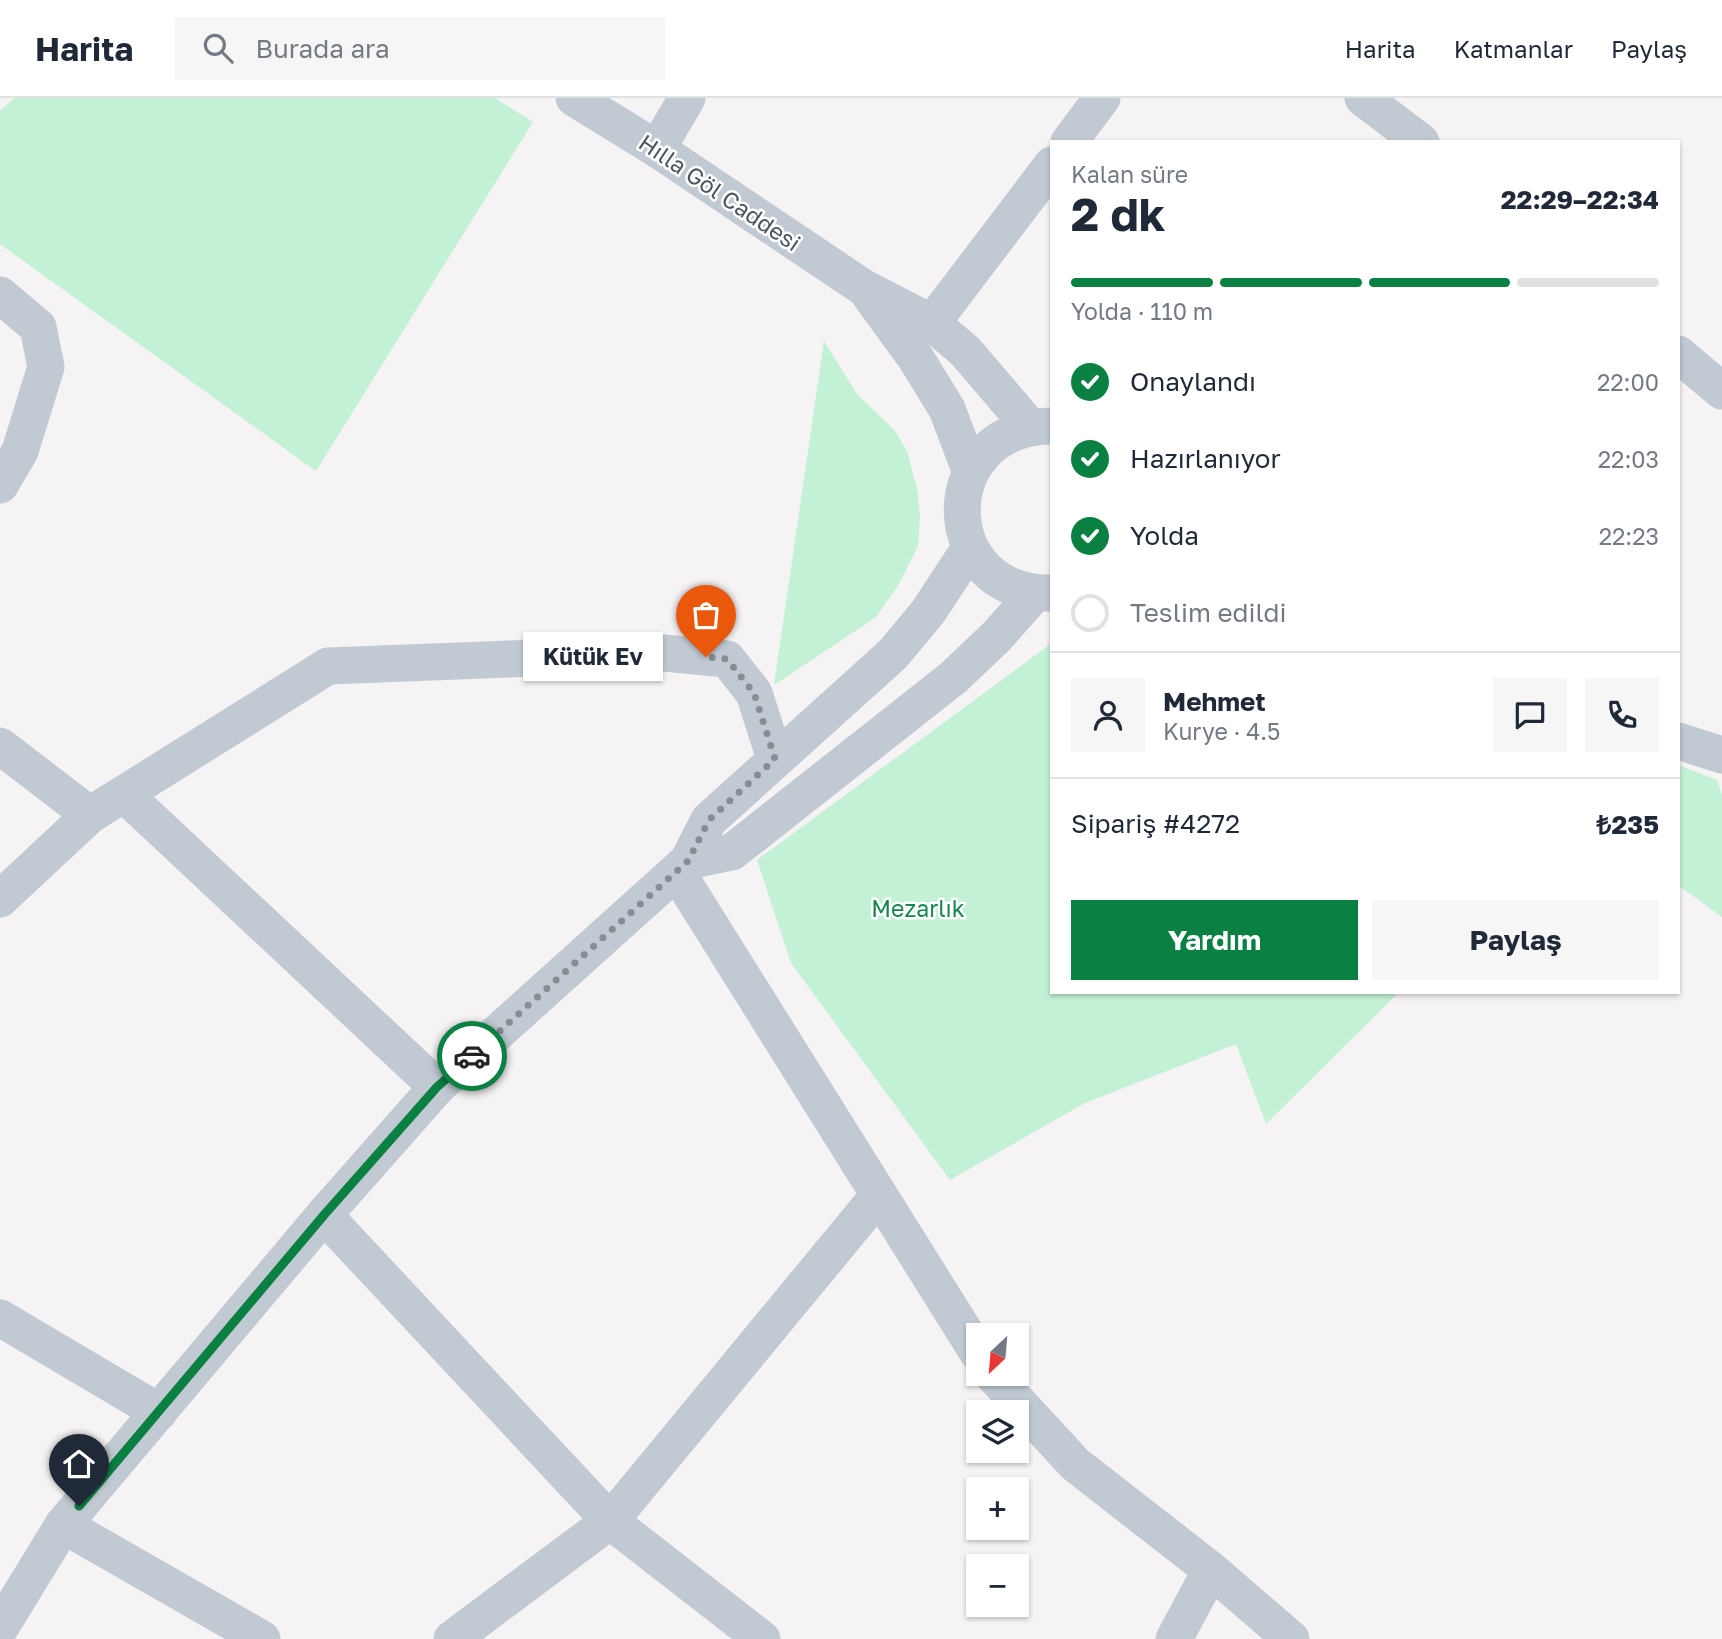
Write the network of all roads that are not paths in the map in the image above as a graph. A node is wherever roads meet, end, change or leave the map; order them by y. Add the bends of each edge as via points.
1 (574, 98) edge
2 (687, 98) edge
3 (1102, 98) edge
4 (1363, 98) edge
5 (1070, 140) edge
6 (1418, 140) edge
7 (657, 149) junction
8 (1050, 168) edge
9 (864, 288) junction
10 (0, 295) edge
11 (932, 323) junction
12 (1680, 356) edge
13 (1722, 391) edge
14 (1041, 426) edge
15 (971, 470) junction
16 (0, 485) edge
17 (970, 548) junction
18 (1043, 594) edge
19 (1680, 742) edge
20 (0, 746) edge
21 (1722, 755) edge
22 (775, 759) junction
23 (124, 794) junction
24 (90, 815) junction
25 (682, 867) junction
26 (0, 899) edge
27 (437, 1087) junction
28 (879, 1195) junction
29 (324, 1215) junction
30 (0, 1318) edge
31 (966, 1334) edge
32 (1003, 1386) edge
33 (159, 1412) junction
34 (610, 1521) junction
35 (63, 1525) junction
36 (1211, 1570) junction
37 (0, 1628) edge
38 (262, 1639) edge
39 (452, 1639) edge
40 (762, 1639) edge
41 (1174, 1639) edge
42 (1291, 1639) edge

1 - 7 street, Hılla Göl Caddesi
2 - 7 street
3 - 5 street
4 - 6 street
7 - 9 street, Hılla Göl Caddesi
8 - 11 street
9 - 11 street
9 - 15 street via 947,410
10 - 16 street via 38,327 46,366 20,451
11 - 14 street
12 - 13 street
14 - 15 street via 1006,435 986,450
15 - 17 street via 962,495 961,522
17 - 18 street via 996,579 1014,589
17 - 22 street via 928,612 892,654
18 - 25 street via 975,659 732,852
19 - 21 street
20 - 24 street
22 - 23 street via 754,693 727,659 664,653 328,666
22 - 25 street via 709,820
23 - 24 street
23 - 27 street
24 - 26 street
25 - 27 street
25 - 28 street
27 - 29 street
28 - 31 street
28 - 34 street
29 - 33 street
29 - 34 street
30 - 33 street
32 - 36 street via 1075,1464
33 - 35 street
34 - 39 street
34 - 40 street
35 - 37 street
35 - 38 street
36 - 41 street
36 - 42 street

